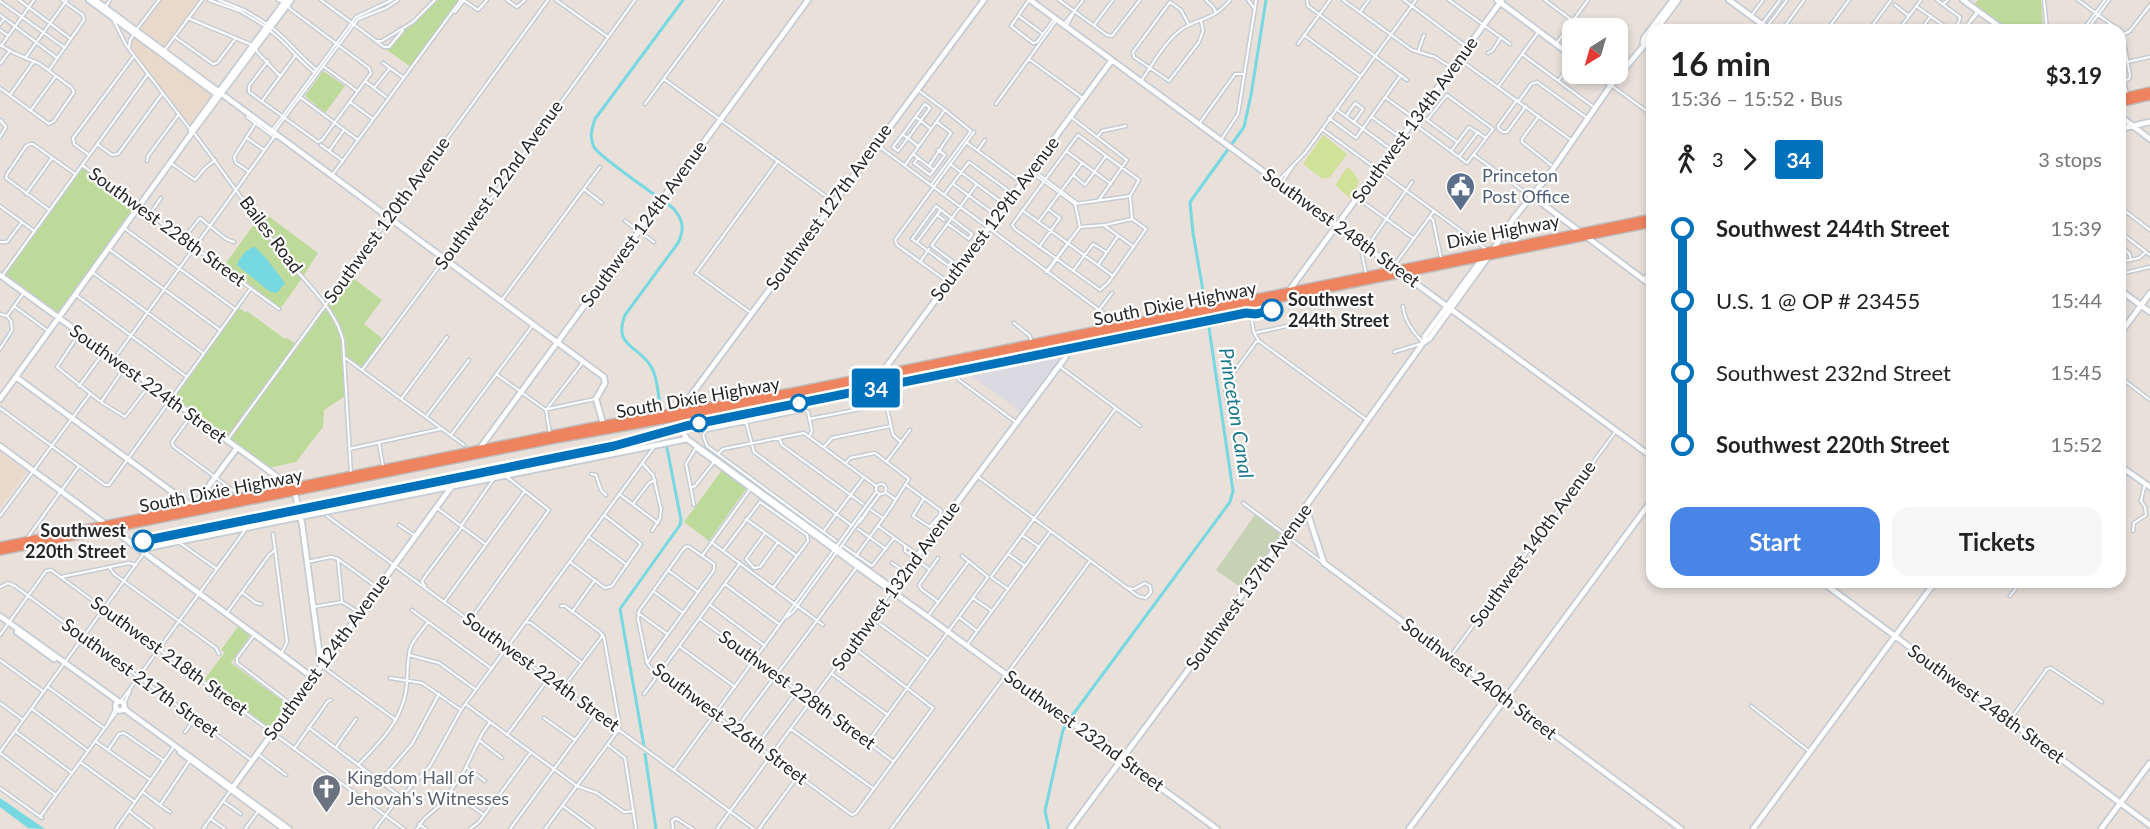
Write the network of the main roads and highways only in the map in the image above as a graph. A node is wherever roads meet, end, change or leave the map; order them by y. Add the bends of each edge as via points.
1 (2150, 91) edge
2 (2126, 96) edge
3 (2150, 96) edge
4 (2126, 102) edge
5 (1646, 219) edge
6 (1646, 224) edge
7 (1582, 234) junction
8 (1596, 234) junction
9 (1534, 242) junction
10 (1593, 243) road end
11 (1487, 251) junction
12 (1506, 252) junction
13 (1394, 268) junction
14 (1416, 270) junction
15 (1410, 280) road end
16 (1287, 294) junction
17 (1205, 311) junction
18 (1177, 314) junction
19 (1141, 326) junction
20 (1123, 327) junction
21 (1098, 330) junction
22 (1070, 341) junction
23 (1032, 343) junction
24 (880, 376) junction
25 (827, 385) junction
26 (792, 397) junction
27 (681, 414) junction
28 (604, 427) junction
29 (550, 437) junction
30 (478, 452) junction
31 (387, 471) junction
32 (351, 478) junction
33 (294, 489) junction
34 (201, 497) road end
35 (206, 504) junction
36 (196, 509) junction
37 (97, 518) road end
38 (123, 526) junction
39 (95, 527) junction
40 (109, 527) junction
41 (121, 536) road end
42 (28, 543) junction
43 (0, 549) edge

1 - 2 highway
3 - 4 highway
5 - 7 highway, Dixie Highway
6 - 8 highway, Dixie Highway
7 - 8 highway, Dixie Highway
7 - 9 highway, Dixie Highway
7 - 12 highway, Dixie Highway
8 - 10 highway
9 - 11 highway, Dixie Highway
9 - 12 highway
11 - 12 highway, Dixie Highway
11 - 13 highway, Dixie Highway
11 - 14 highway, Dixie Highway
13 - 14 highway, Dixie Highway
13 - 16 highway, South Dixie Highway
13 - 16 highway, South Dixie Highway
14 - 15 highway
16 - 17 highway, South Dixie Highway
17 - 18 highway, South Dixie Highway
17 - 19 highway, South Dixie Highway
18 - 19 highway
18 - 20 highway, South Dixie Highway
19 - 20 highway, South Dixie Highway
20 - 21 highway, South Dixie Highway
20 - 22 highway, South Dixie Highway
21 - 22 highway
21 - 23 highway, South Dixie Highway
22 - 23 highway
22 - 24 highway, South Dixie Highway
23 - 24 highway, South Dixie Highway
24 - 25 highway, South Dixie Highway
24 - 26 highway, South Dixie Highway
25 - 26 highway
25 - 27 highway, South Dixie Highway
26 - 27 highway, South Dixie Highway
27 - 28 highway, South Dixie Highway
27 - 28 highway, South Dixie Highway
28 - 29 highway, South Dixie Highway
29 - 30 highway, South Dixie Highway
29 - 30 highway, South Dixie Highway
30 - 31 highway, South Dixie Highway
30 - 31 highway via 463,449
31 - 32 highway, South Dixie Highway
32 - 33 highway, South Dixie Highway
32 - 33 highway, South Dixie Highway
33 - 35 highway, South Dixie Highway via 284,486
33 - 36 highway, South Dixie Highway via 256,500
34 - 35 highway
35 - 36 highway, South Dixie Highway
36 - 38 highway, South Dixie Highway
36 - 40 highway, South Dixie Highway via 185,505
37 - 39 highway
38 - 40 highway, South Dixie Highway
38 - 41 highway
39 - 40 highway, South Dixie Highway
39 - 42 highway, South Dixie Highway
40 - 42 highway, South Dixie Highway
42 - 43 highway, South Dixie Highway

